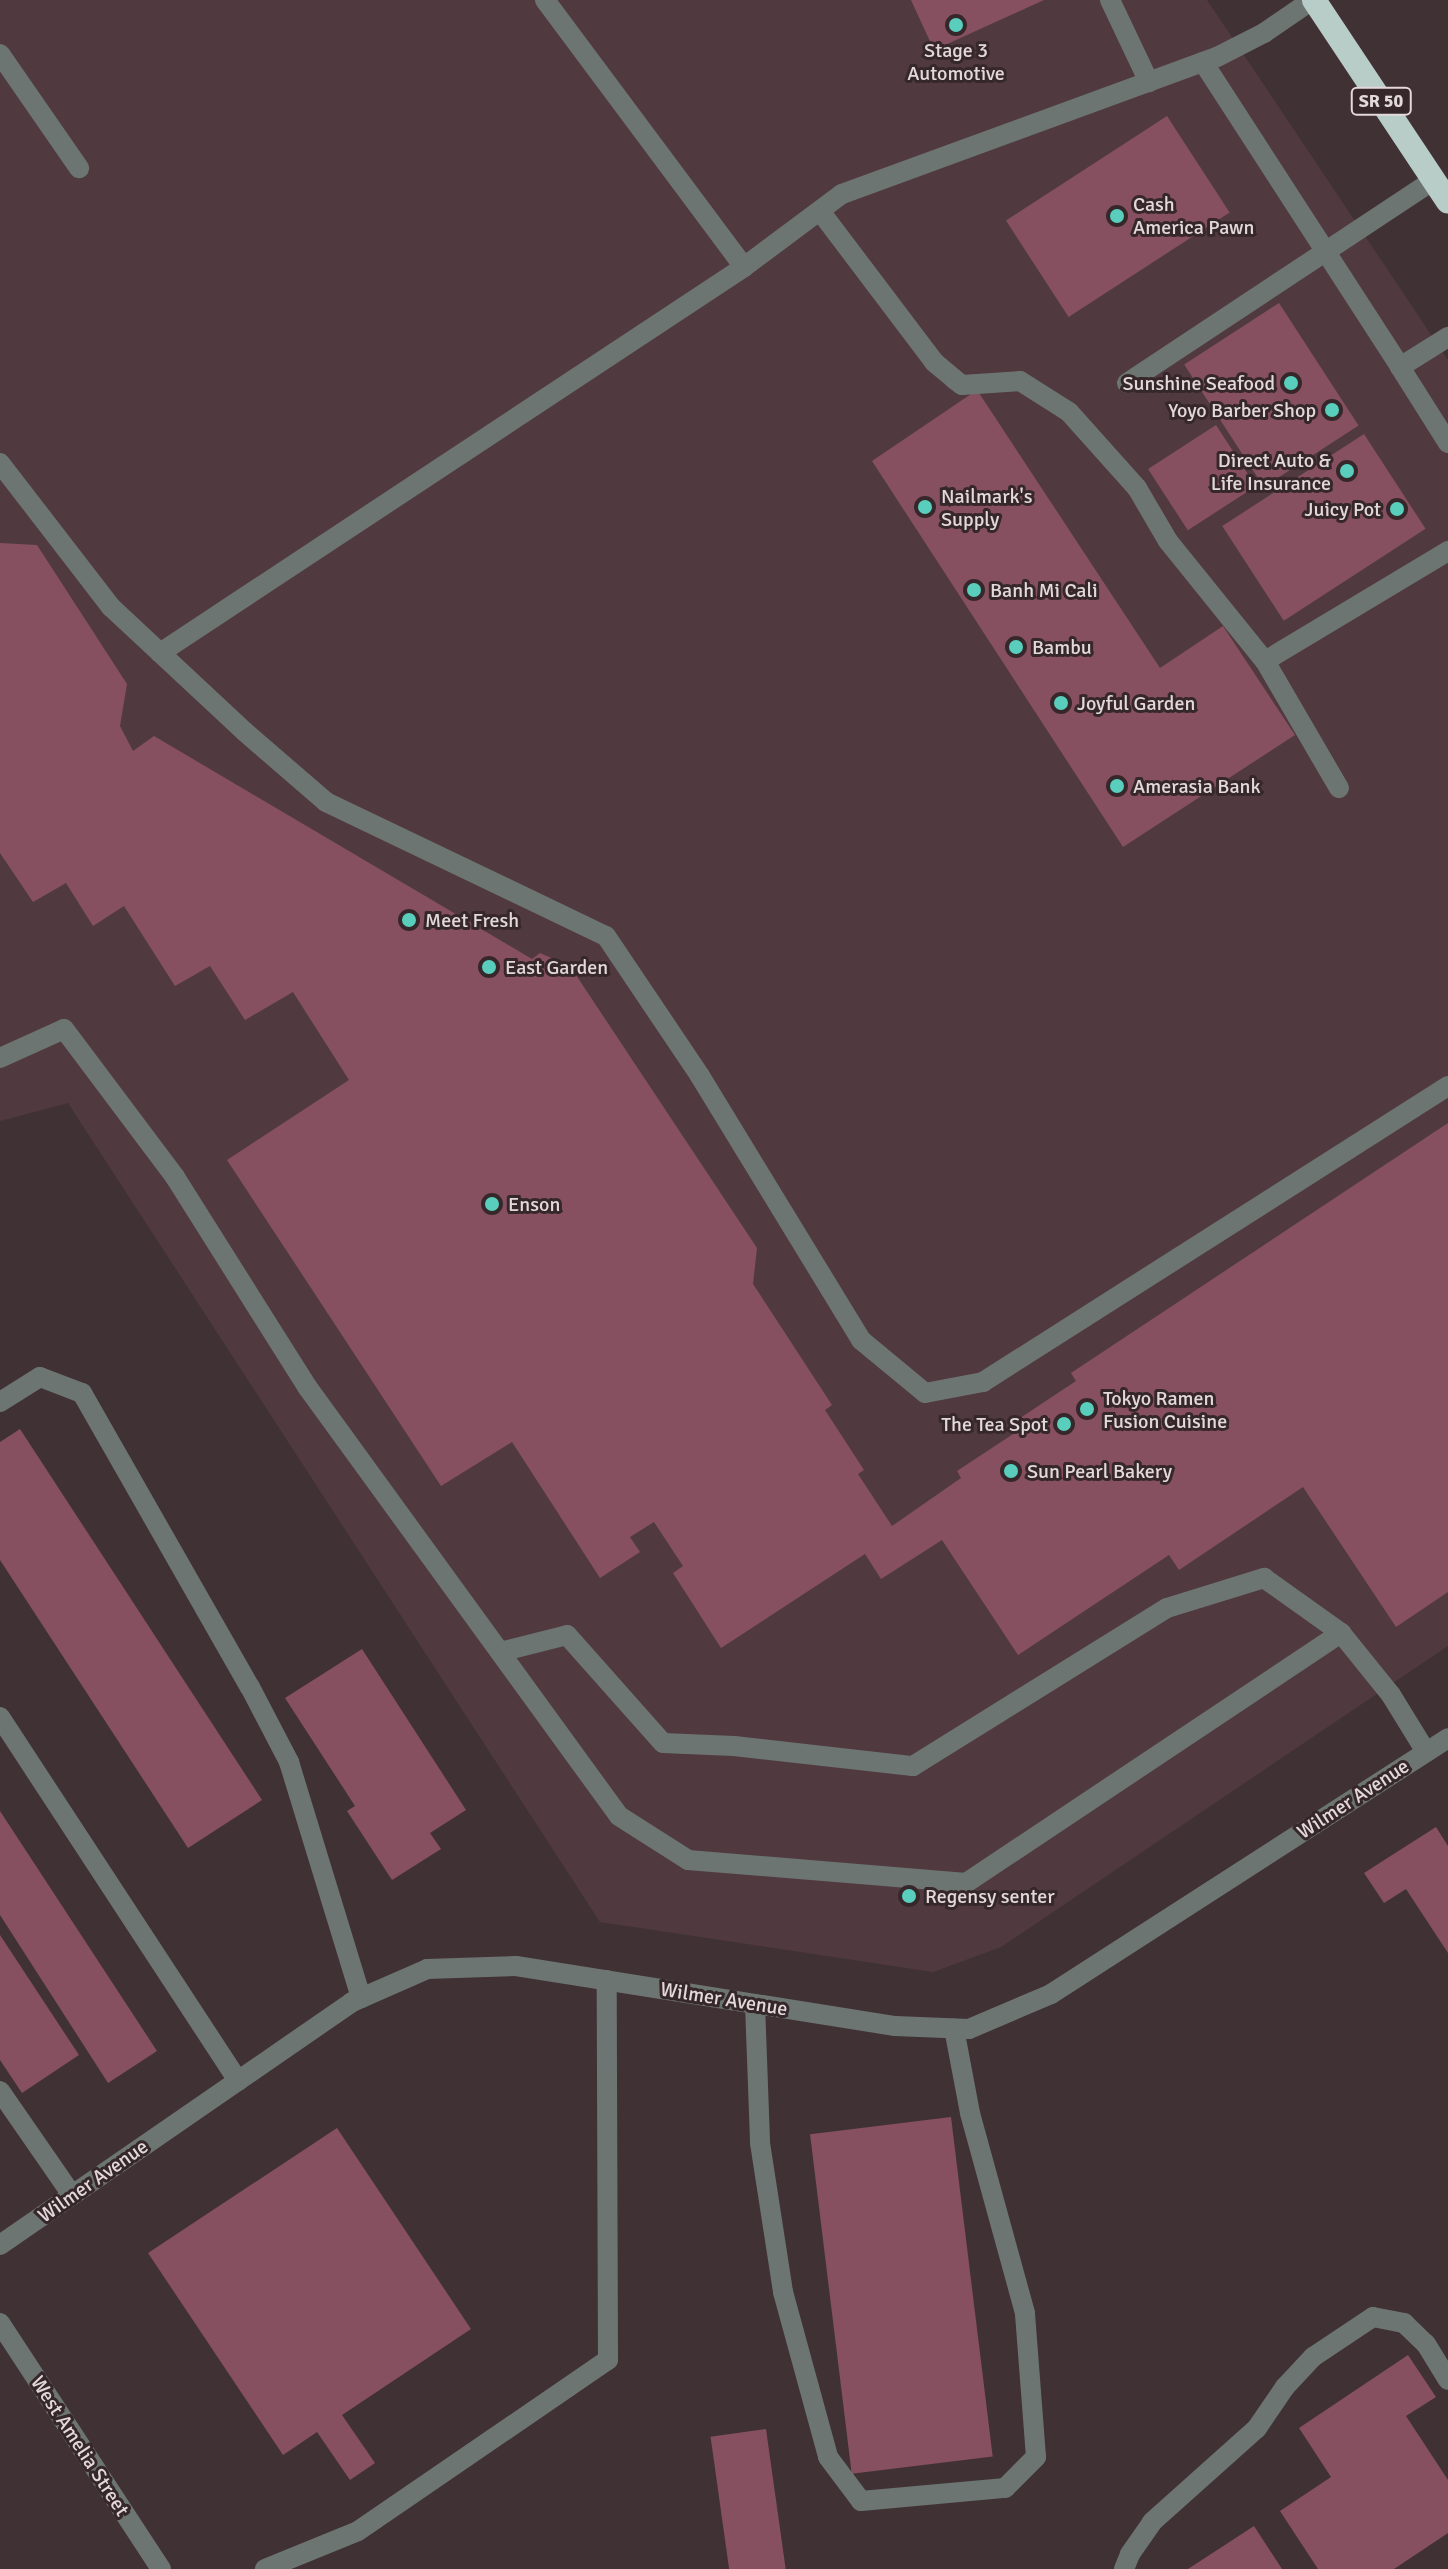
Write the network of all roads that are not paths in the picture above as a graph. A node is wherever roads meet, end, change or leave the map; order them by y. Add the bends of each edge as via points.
1 (545, 0) edge
2 (1110, 0) edge
3 (1313, 0) edge
4 (0, 54) edge
5 (1203, 62) junction
6 (1149, 82) junction
7 (79, 168) dead end
8 (1434, 180) junction
9 (1448, 202) edge
10 (820, 211) junction
11 (1327, 251) junction
12 (744, 267) junction
13 (1448, 337) edge
14 (1400, 367) junction
15 (1127, 383) dead end
16 (1448, 443) edge
17 (0, 463) edge
18 (1448, 551) edge
19 (160, 653) junction
20 (1265, 661) junction
21 (1339, 788) dead end
22 (0, 1058) edge
23 (1448, 1086) edge
24 (0, 1402) edge
25 (1341, 1633) junction
26 (500, 1652) junction
27 (0, 1717) edge
28 (1448, 1738) edge
29 (1426, 1752) junction
30 (607, 1980) junction
31 (361, 1998) junction
32 (755, 2004) junction
33 (954, 2028) junction
34 (238, 2081) junction
35 (0, 2091) edge
36 (72, 2195) junction
37 (0, 2245) edge
38 (0, 2323) edge
39 (1448, 2380) edge
40 (161, 2569) edge
41 (265, 2569) edge
42 (1124, 2569) edge

1 - 12 street
2 - 6 street
3 - 5 street via 1264,33
3 - 8 highway, SR 50
4 - 7 street
5 - 6 street
5 - 11 street
6 - 10 street via 842,194
8 - 9 highway, SR 50
8 - 11 street
10 - 12 street
10 - 20 street via 934,362 954,379 962,385 1020,381 1069,412 1137,488 1168,541
11 - 14 street
11 - 15 street
12 - 19 street
13 - 14 street
14 - 16 street
17 - 19 street via 111,607
18 - 20 street
19 - 23 street via 326,802 606,936 700,1076 861,1340 925,1393 983,1382
20 - 21 street
22 - 26 street via 64,1029 175,1177 308,1388
24 - 31 street via 40,1377 82,1393 289,1762
25 - 26 street via 1264,1578 1167,1608 913,1766 663,1743 567,1635
25 - 26 street via 966,1883 688,1860 619,1816
25 - 29 street via 1391,1695
27 - 34 street
28 - 29 street, Wilmer Avenue
29 - 33 street, Wilmer Avenue via 1051,1994 969,2029
30 - 31 street, Wilmer Avenue via 516,1966 427,1969
30 - 32 street, Wilmer Avenue
30 - 41 street via 608,2360 358,2531
31 - 34 street, Wilmer Avenue
32 - 33 street, Wilmer Avenue via 895,2026
32 - 33 street via 760,2143 783,2292 828,2457 861,2501 1005,2488 1036,2457 1025,2313 970,2113
34 - 36 street, Wilmer Avenue
35 - 36 street
36 - 37 street, Wilmer Avenue
38 - 40 street, West Amelia Street
39 - 42 street via 1426,2344 1404,2323 1373,2317 1313,2357 1257,2428 1152,2522

